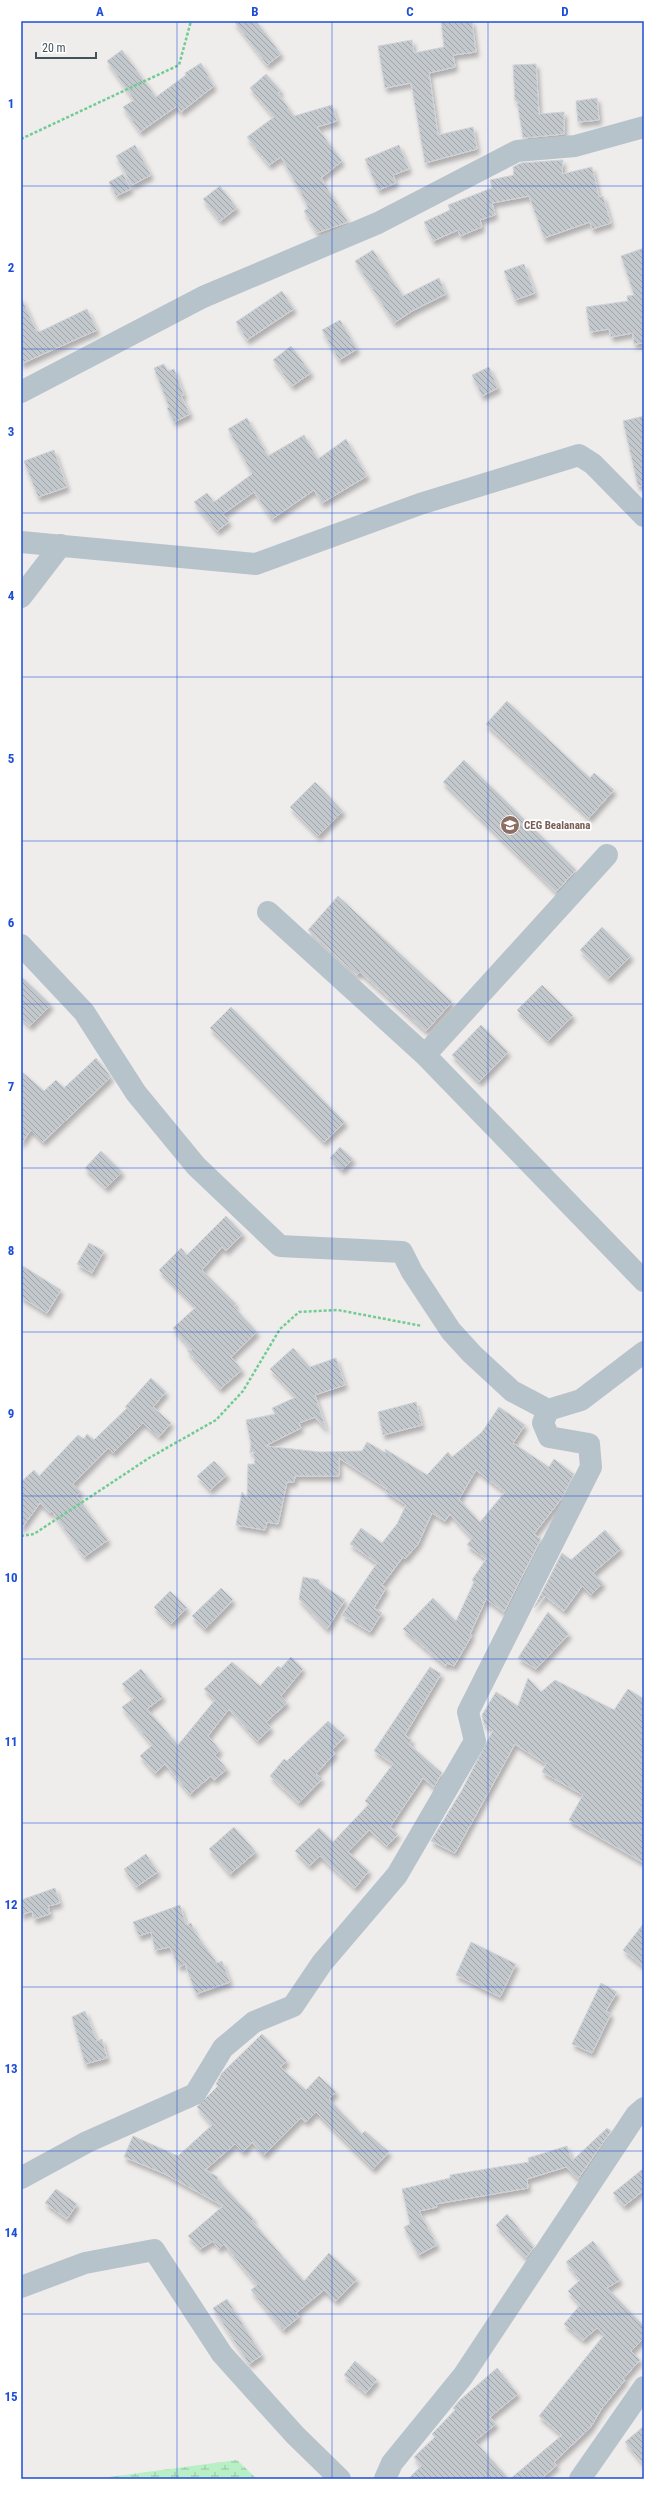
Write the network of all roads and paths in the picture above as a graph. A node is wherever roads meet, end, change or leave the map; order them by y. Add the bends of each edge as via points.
1 (191, 21) edge
2 (644, 127) edge
3 (21, 139) edge
4 (21, 392) edge
5 (644, 516) edge
6 (21, 542) edge
7 (61, 545) junction
8 (21, 597) edge
9 (607, 855) dead end
10 (268, 912) dead end
11 (21, 945) edge
12 (425, 1055) junction
13 (644, 1281) edge
14 (451, 1331) junction
15 (644, 1352) edge
16 (548, 1410) junction
17 (21, 1536) edge
18 (644, 2108) edge
19 (21, 2178) edge
20 (21, 2287) edge
21 (644, 2387) edge
22 (340, 2479) edge
23 (385, 2479) edge
24 (580, 2479) edge

1 - 3 path via 179,65
2 - 4 street via 575,146 517,151 378,223 203,298
5 - 7 street via 593,464 579,455 420,504 256,564
6 - 7 street
7 - 8 street
9 - 12 street
10 - 12 street
11 - 14 street via 84,1012 136,1093 196,1166 280,1246 402,1252 412,1272
12 - 13 street
14 - 16 street via 512,1391
14 - 17 path via 338,1310 300,1312 280,1329 243,1391 216,1420 149,1458 34,1534
15 - 16 street via 581,1400
16 - 19 street via 543,1423 549,1437 589,1444 591,1467 468,1712 475,1741 397,1875 322,1963 294,2006 254,2022 223,2048 196,2094 87,2142
18 - 23 street via 636,2115 585,2189 463,2376 392,2463
20 - 22 street via 85,2263 154,2250 222,2354 295,2435
21 - 24 street

